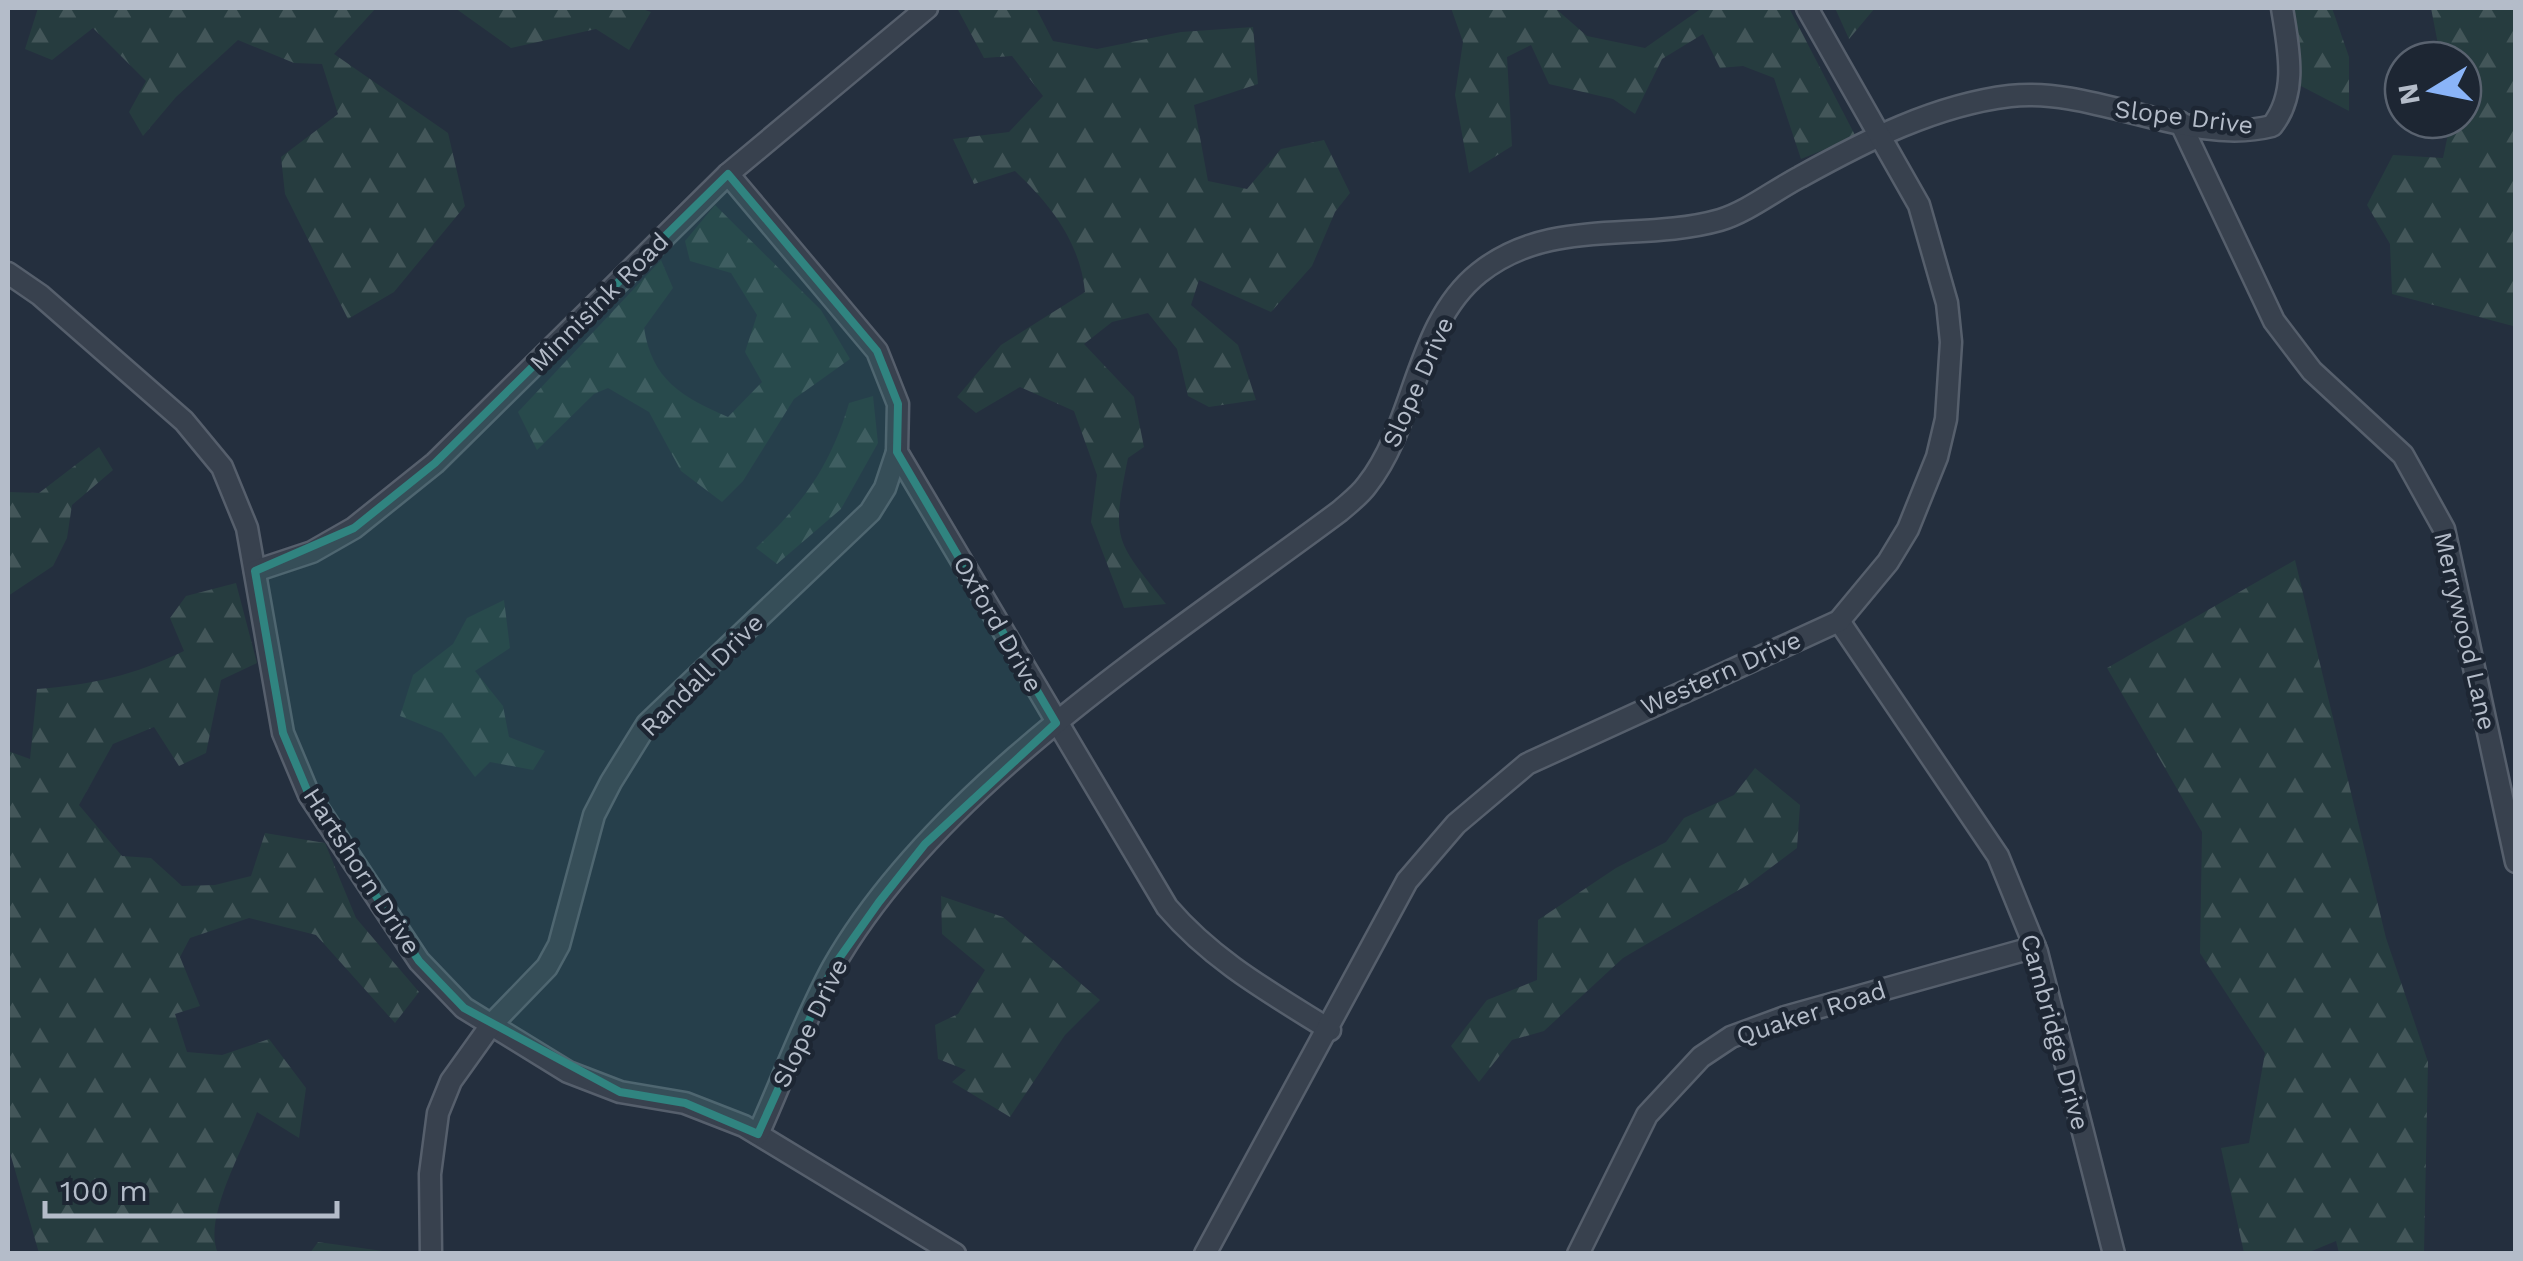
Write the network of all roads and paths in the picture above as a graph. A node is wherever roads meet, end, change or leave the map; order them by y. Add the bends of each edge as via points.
1 (927, 8) edge
2 (1807, 8) edge
3 (2282, 8) edge
4 (2180, 122) junction
5 (1877, 134) junction
6 (728, 174) junction
7 (8, 273) edge
8 (897, 452) junction
9 (255, 570) junction
10 (1839, 621) junction
11 (1056, 723) junction
12 (2516, 862) edge
13 (2035, 947) junction
14 (491, 1025) junction
15 (1330, 1030) junction
16 (758, 1134) junction
17 (431, 1254) edge
18 (955, 1254) edge
19 (1205, 1254) edge
20 (1578, 1254) edge
21 (2114, 1254) edge

1 - 6 street, Minnisink Road
2 - 5 street, Western Drive
3 - 4 street, Slope Drive via 2289,91 2272,126
4 - 5 street, Slope Drive via 2012,96
4 - 12 street, Merrywood Lane via 2274,321 2312,371 2404,455 2444,529
5 - 10 street, Western Drive via 1919,204 1940,266 1950,380 1937,457 1916,511 1888,562
5 - 11 street, Slope Drive via 1722,219 1537,242 1476,275 1442,322 1367,486
6 - 8 street via 877,351 898,404
6 - 9 street, Minnisink Road via 435,464 354,528 312,552
7 - 9 street, Hartshorn Drive via 197,436 222,466 248,528
8 - 11 street, Oxford Drive
8 - 14 street, Randall Drive via 870,512 646,724 594,815 559,945 547,968
9 - 14 street, Hartshorn Drive via 283,733 309,795 419,961 464,1008
10 - 13 street, Cambridge Drive via 1998,856
10 - 15 street, Western Drive via 1527,764 1456,824 1407,881
11 - 15 street, Oxford Drive via 1148,879 1194,940
11 - 16 street, Slope Drive via 924,844 879,902 833,967
13 - 20 street, Quaker Road via 1731,1037 1690,1067 1646,1115
13 - 21 street, Cambridge Drive
14 - 16 street, Hartshorn Drive via 568,1072 620,1092 685,1103
14 - 17 street, Randall Drive via 451,1081 438,1113
15 - 19 street, Western Drive
16 - 18 street, Hartshorn Drive

